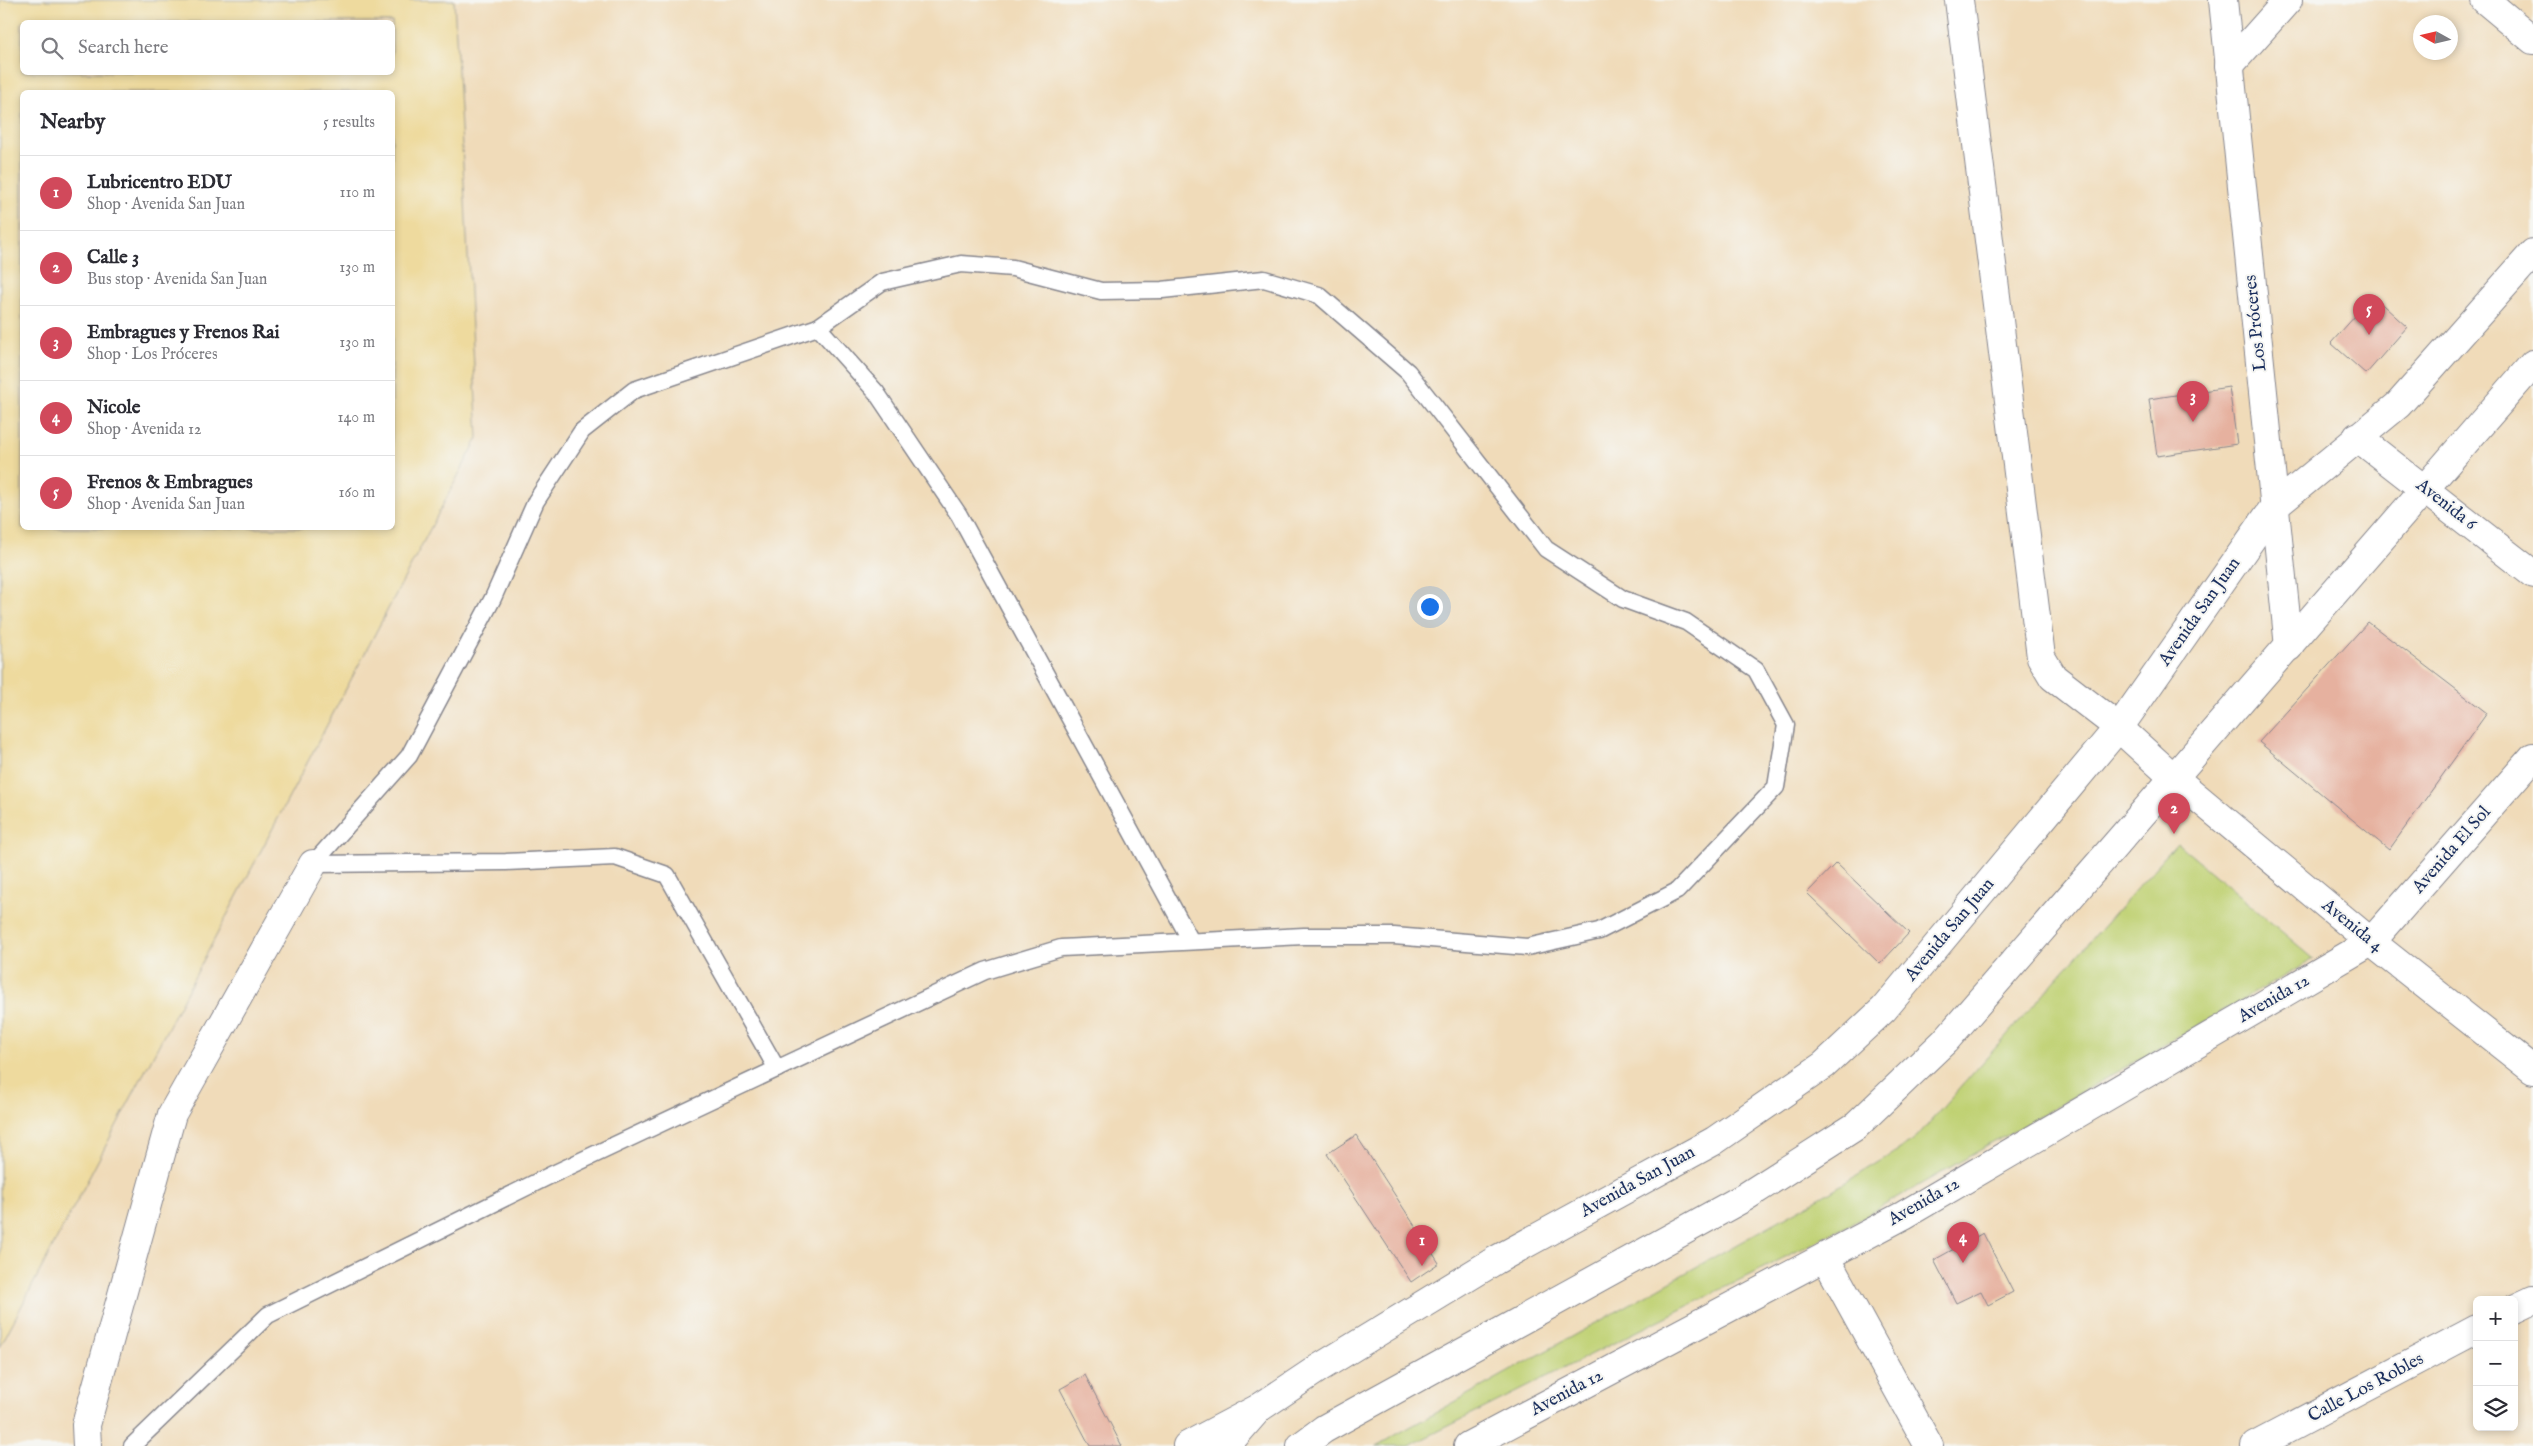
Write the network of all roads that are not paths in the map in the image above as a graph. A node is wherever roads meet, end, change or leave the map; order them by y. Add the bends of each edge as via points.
1 (1959, 0) edge
2 (2223, 0) edge
3 (2288, 0) edge
4 (2486, 0) edge
5 (2533, 40) edge
6 (2229, 66) junction
7 (2533, 253) edge
8 (818, 327) junction
9 (2533, 364) edge
10 (2357, 438) junction
11 (2425, 489) junction
12 (2274, 507) junction
13 (2533, 574) edge
14 (2289, 647) junction
15 (2118, 727) junction
16 (2533, 757) edge
17 (2174, 778) junction
18 (312, 864) junction
19 (1191, 942) junction
20 (2372, 942) junction
21 (777, 1069) junction
22 (2533, 1070) edge
23 (1825, 1257) junction
24 (2533, 1300) edge
25 (2518, 1308) edge
26 (2473, 1331) edge
27 (1259, 1408) junction
28 (87, 1446) edge
29 (132, 1446) edge
30 (1187, 1446) edge
31 (1226, 1446) edge
32 (1301, 1446) edge
33 (1468, 1446) edge
34 (1929, 1446) edge
35 (2255, 1446) edge

1 - 15 street, Avenida 4 via 2041,657 2053,677
2 - 6 street, Los Próceres
3 - 6 street
4 - 5 street
6 - 12 street, Los Próceres
7 - 10 street, Avenida San Juan via 2398,405
8 - 18 lane via 634,390 582,431 536,501 493,598 409,756
8 - 19 lane via 876,392 959,515
8 - 19 lane via 882,282 962,264 1013,268 1101,291 1162,290 1264,279 1319,295 1408,372 1546,549 1623,599 1686,622 1756,670 1786,725 1776,787 1677,891 1599,931 1527,948 1394,936 1304,936
9 - 11 street
10 - 11 street, Avenida 6
10 - 12 street, Avenida San Juan
11 - 13 street, Avenida 6
11 - 14 street
12 - 14 street, Los Próceres
12 - 15 street, Avenida San Juan
14 - 17 street
15 - 17 street, Avenida 4
15 - 27 street, Avenida San Juan via 1884,1009 1824,1065 1714,1140 1496,1260
16 - 20 street, Avenida El Sol
17 - 20 street, Avenida 4
17 - 32 street via 1945,1041 1856,1126 1745,1197 1324,1429
18 - 21 lane via 506,862 615,856 667,875
18 - 28 street via 172,1114 86,1425
19 - 21 lane via 1061,948 985,971
20 - 22 street, Avenida 4
20 - 23 street, Avenida 12 via 1912,1210
21 - 29 lane via 552,1175 268,1316
23 - 33 street, Avenida 12
23 - 34 street
24 - 25 street
26 - 35 street, Calle Los Robles
27 - 30 street
27 - 31 street, Avenida San Juan

